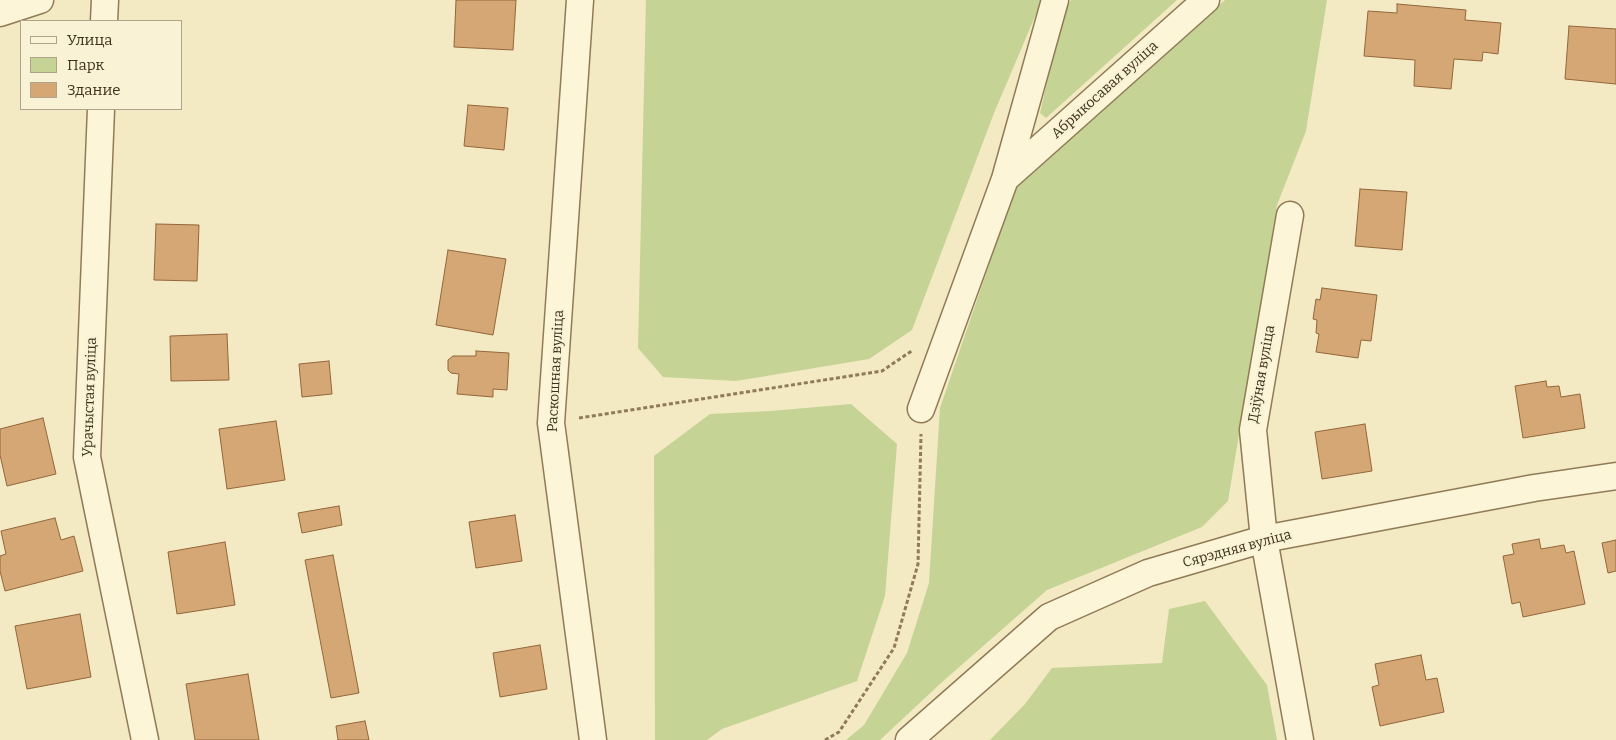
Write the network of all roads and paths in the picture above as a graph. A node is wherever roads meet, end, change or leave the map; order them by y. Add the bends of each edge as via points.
1 (40, 0) edge
2 (105, 0) edge
3 (580, 0) edge
4 (1055, 0) edge
5 (1206, 0) edge
6 (0, 13) edge
7 (104, 20) edge
8 (101, 110) edge
9 (1005, 180) junction
10 (1290, 215) dead end
11 (952, 325) junction
12 (921, 409) joint
13 (551, 423) junction
14 (1616, 476) edge
15 (1264, 539) junction
16 (145, 740) edge
17 (593, 740) edge
18 (825, 740) edge
19 (909, 740) edge
20 (1300, 740) edge

1 - 6 street
2 - 7 street
3 - 13 street, Раскошная вуліца
4 - 9 street
5 - 9 street, Абрыкосавая вуліца
8 - 16 street, Урачыстая вуліца via 87,457
9 - 11 street
10 - 15 street, Дзіўная вуліца via 1252,430
11 - 12 street
11 - 13 path via 882,371
12 - 18 path via 918,564 897,638 894,648 839,732
13 - 17 street, Раскошная вуліца
14 - 15 street, Сярэдняя вуліца via 1534,488
15 - 19 street, Сярэдняя вуліца via 1148,573 1049,617
15 - 20 street, Дзіўная вуліца

